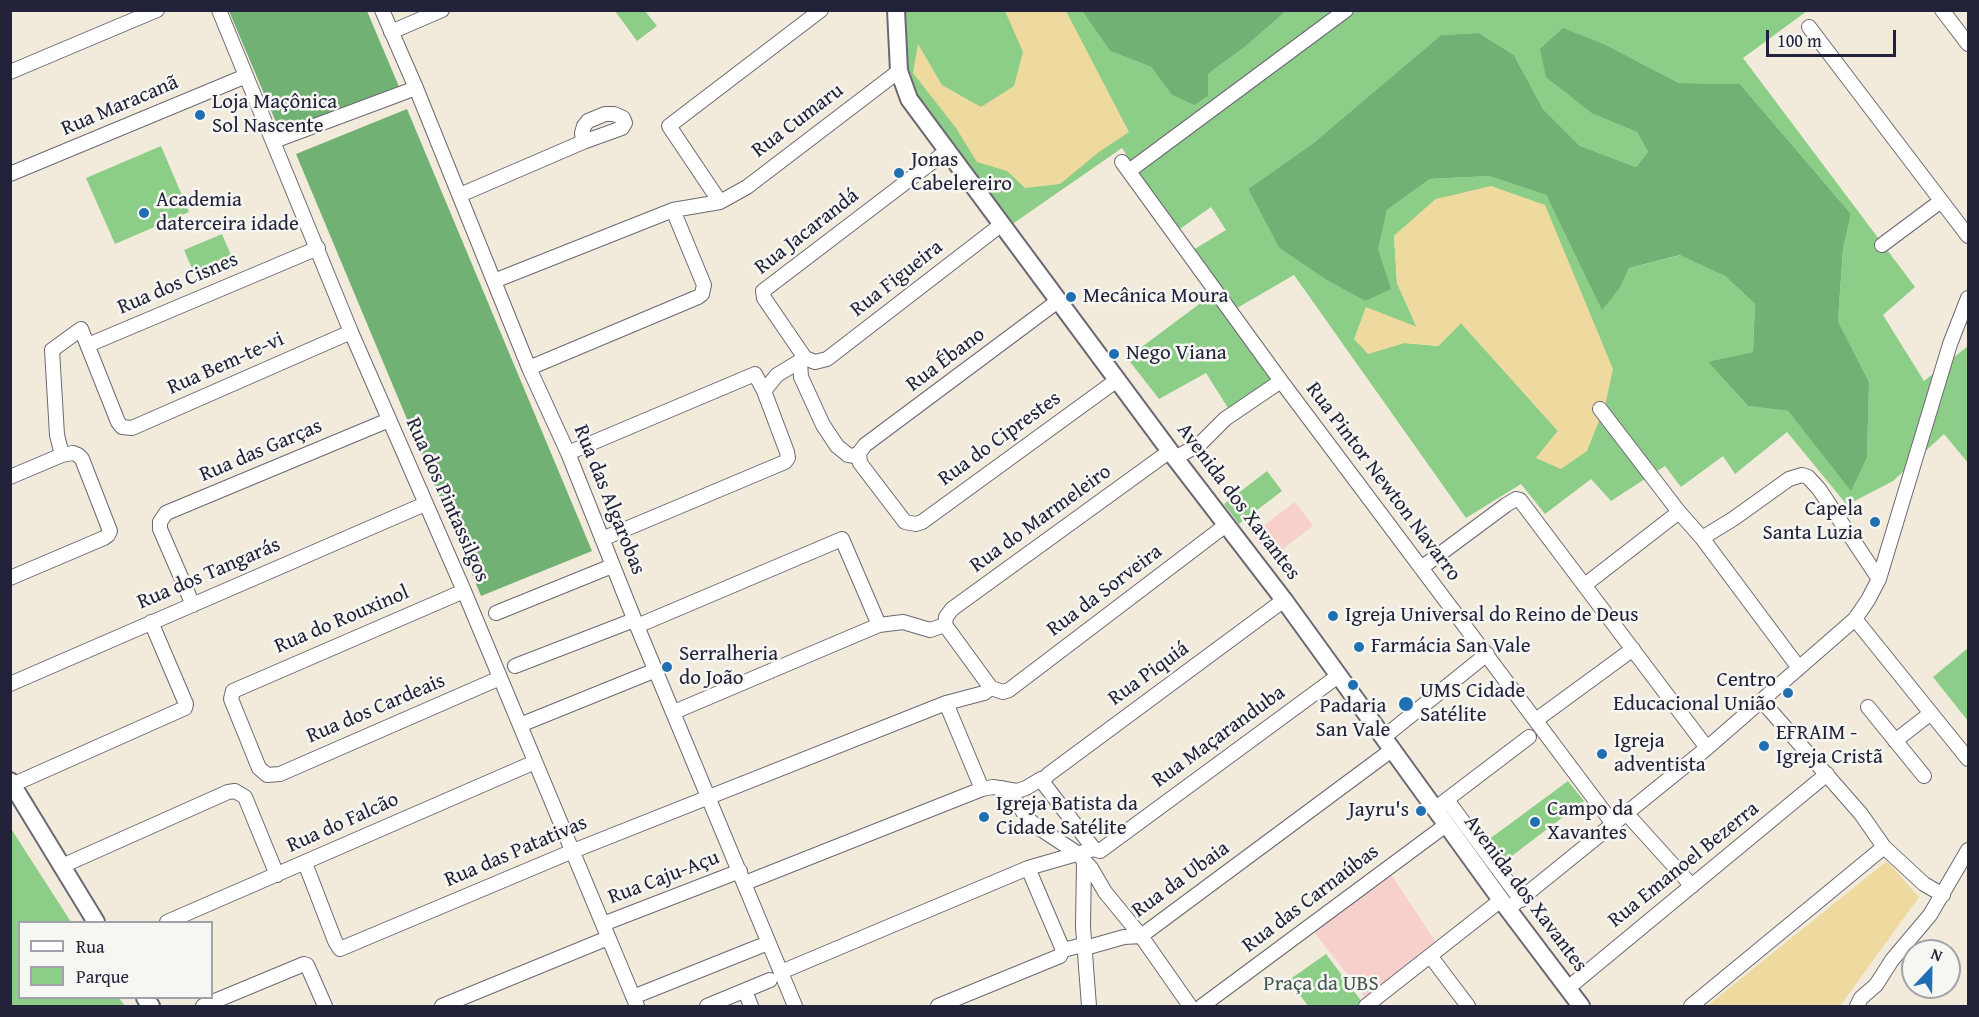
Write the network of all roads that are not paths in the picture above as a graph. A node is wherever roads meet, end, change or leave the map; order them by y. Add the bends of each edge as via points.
1 (157, 10) edge
2 (219, 10) edge
3 (382, 10) edge
4 (442, 10) edge
5 (822, 10) edge
6 (896, 10) edge
7 (1346, 10) edge
8 (1942, 10) edge
9 (1809, 27) dead end
10 (391, 32) junction
11 (1968, 44) edge
12 (899, 70) junction
13 (10, 72) edge
14 (246, 76) junction
15 (416, 88) junction
16 (274, 141) junction
17 (583, 142) junction
18 (948, 150) junction
19 (10, 174) edge
20 (460, 195) junction
21 (720, 201) junction
22 (1941, 201) junction
23 (673, 210) junction
24 (1002, 225) junction
25 (1968, 236) edge
26 (1882, 245) dead end
27 (318, 248) junction
28 (494, 281) junction
29 (1968, 298) edge
30 (1058, 301) junction
31 (351, 332) junction
32 (88, 345) junction
33 (807, 361) junction
34 (529, 368) junction
35 (1117, 380) junction
36 (1281, 381) junction
37 (764, 391) junction
38 (1600, 409) dead end
39 (389, 420) junction
40 (568, 453) junction
41 (859, 453) junction
42 (1172, 454) junction
43 (62, 455) junction
44 (10, 477) edge
45 (425, 504) junction
46 (1679, 512) junction
47 (1226, 525) junction
48 (1702, 538) junction
49 (602, 539) junction
50 (612, 566) junction
51 (1421, 568) junction
52 (10, 578) edge
53 (1879, 579) junction
54 (1586, 584) junction
55 (464, 591) junction
56 (1284, 600) junction
57 (193, 605) junction
58 (496, 613) dead end
59 (1855, 620) junction
60 (151, 622) junction
61 (636, 623) junction
62 (879, 625) junction
63 (945, 626) junction
64 (1633, 649) junction
65 (1487, 654) junction
66 (514, 666) dead end
67 (1799, 668) junction
68 (656, 670) junction
69 (1338, 676) junction
70 (500, 678) junction
71 (10, 684) edge
72 (991, 688) junction
73 (1762, 701) junction
74 (946, 703) junction
75 (1868, 707) dead end
76 (674, 712) junction
77 (1931, 713) junction
78 (1536, 720) junction
79 (520, 725) junction
80 (1529, 737) dead end
81 (1895, 741) junction
82 (1388, 743) junction
83 (1707, 748) junction
84 (1968, 759) edge
85 (535, 762) junction
86 (1827, 774) junction
87 (267, 775) joint
88 (1924, 776) dead end
89 (1044, 782) junction
90 (11, 783) edge
91 (1002, 788) junction
92 (982, 789) junction
93 (709, 796) junction
94 (1441, 804) junction
95 (1627, 814) junction
96 (1614, 825) junction
97 (1456, 830) junction
98 (1884, 847) junction
99 (1095, 850) junction
100 (1968, 850) edge
101 (573, 851) junction
102 (1081, 857) junction
103 (305, 862) junction
104 (62, 866) junction
105 (1028, 868) junction
106 (277, 875) junction
107 (743, 877) junction
108 (1692, 886) junction
109 (1943, 895) junction
110 (1510, 903) junction
111 (95, 921) edge
112 (169, 921) edge
113 (603, 924) junction
114 (1141, 936) junction
115 (609, 938) junction
116 (768, 943) junction
117 (1085, 948) junction
118 (1063, 950) junction
119 (1431, 957) junction
120 (776, 976) junction
121 (1568, 988) junction
122 (745, 991) junction
123 (635, 1002) edge
124 (203, 1006) edge
125 (325, 1006) edge
126 (442, 1006) edge
127 (707, 1006) edge
128 (751, 1006) edge
129 (795, 1006) edge
130 (938, 1006) edge
131 (1089, 1006) edge
132 (1190, 1006) edge
133 (1202, 1006) edge
134 (1366, 1006) edge
135 (1468, 1006) edge
136 (1581, 1006) edge
137 (1691, 1006) edge
138 (1857, 1006) edge

1 - 13 street
2 - 14 street, Rua dos Pintassilgos
3 - 10 street, Rua das Algarobas
4 - 10 street
5 - 21 street via 669,126
6 - 12 main road, Avenida dos Xavantes
7 - 36 street, Rua Pintor Newton Navarro via 1126,166
8 - 11 street
9 - 22 street
10 - 15 street, Rua das Algarobas
12 - 18 main road, Avenida dos Xavantes via 909,99
12 - 21 street, Rua Cumaru via 747,187
14 - 16 street, Rua dos Pintassilgos
14 - 19 street, Rua Maracanã
15 - 16 street
15 - 20 street, Rua das Algarobas
16 - 27 street, Rua dos Pintassilgos
17 - 17 street via 622,128 623,118 605,114 588,121
17 - 20 street
18 - 24 main road, Avenida dos Xavantes
18 - 33 street, Rua Jacarandá via 763,291
20 - 28 street, Rua das Algarobas
21 - 23 street, Rua Cumaru
22 - 25 street
22 - 26 street
23 - 28 street
23 - 34 street via 704,285 702,294
24 - 30 main road, Avenida dos Xavantes
24 - 33 street, Rua Figueira via 836,353 827,359
27 - 31 street, Rua dos Pintassilgos
27 - 32 street, Rua dos Cisnes
28 - 34 street, Rua das Algarobas
29 - 53 street
30 - 35 main road, Avenida dos Xavantes
30 - 41 street, Rua Ébano
31 - 32 street, Rua Bem-te-vi via 132,428 122,427 118,422
31 - 39 street, Rua dos Pintassilgos
32 - 43 street via 81,329 52,351 57,435
33 - 37 street, Rua Figueira via 777,375
33 - 41 street via 801,377 823,425 837,447 848,455
34 - 40 street, Rua das Algarobas
35 - 41 street, Rua do Ciprestes via 916,524 905,522 860,463
35 - 42 main road, Avenida dos Xavantes
36 - 42 street, Rua do Marmeleiro via 1225,419 1200,444
36 - 51 street, Rua Pintor Newton Navarro
37 - 40 street via 755,374
37 - 49 street via 788,458
38 - 46 street
39 - 45 street, Rua dos Pintassilgos
39 - 57 street, Rua das Garças via 166,513 160,529
40 - 49 street, Rua das Algarobas
42 - 47 main road, Avenida dos Xavantes
42 - 63 street, Rua do Marmeleiro via 952,609
43 - 44 street
43 - 52 street via 72,453 82,459 110,526 108,535
45 - 55 street, Rua dos Pintassilgos
45 - 57 street, Rua dos Tangarás
46 - 48 street
46 - 54 street
47 - 56 main road, Avenida dos Xavantes
47 - 72 street, Rua da Sorveira via 1009,690
48 - 53 street via 1789,479 1802,475 1818,489
48 - 67 street
49 - 50 street, Rua das Algarobas
50 - 58 street
50 - 61 street, Rua das Algarobas
51 - 54 street via 1511,501 1520,500
51 - 65 street, Rua Pintor Newton Navarro
53 - 59 street
54 - 64 street
55 - 70 street, Rua dos Pintassilgos
55 - 87 street, Rua do Rouxinol via 236,688 231,699 259,768
56 - 69 main road, Avenida dos Xavantes
56 - 89 street, Rua Piquiá via 1049,774
57 - 60 street, Rua dos Tangarás
59 - 67 street
59 - 77 street
60 - 71 street, Rua dos Tangarás
60 - 90 street via 186,704 183,709
61 - 62 street via 842,539
61 - 66 street
61 - 68 street, Rua das Algarobas
62 - 63 street via 903,622 930,630
62 - 76 street
63 - 72 street
64 - 78 street
64 - 83 street
65 - 78 street, Rua Pintor Newton Navarro
65 - 82 street, Rua da Ubaia
67 - 73 street
68 - 76 street, Rua das Algarobas
68 - 79 street
69 - 82 main road, Avenida dos Xavantes
69 - 99 street, Rua Maçaranduba via 1100,851
70 - 79 street, Rua dos Pintassilgos
70 - 87 street, Rua dos Cardeais via 280,774
72 - 74 street
73 - 83 street
73 - 86 street
74 - 92 street
74 - 93 street
75 - 81 street
76 - 93 street, Rua das Algarobas
77 - 81 street
77 - 84 street
78 - 96 street, Rua Pintor Newton Navarro
79 - 85 street, Rua dos Pintassilgos
80 - 94 street
81 - 88 street
82 - 94 main road, Avenida dos Xavantes
82 - 114 street, Rua da Ubaia
83 - 95 street
85 - 101 street, Rua dos Pintassilgos
85 - 103 street, Rua do Falcão
86 - 98 street
86 - 108 street, Rua Emanoel Bezerra
89 - 91 street, Rua Piquiá via 1037,781 1022,790
89 - 99 street
90 - 104 main road
91 - 92 street, Rua Piquiá
91 - 102 street via 1031,822
92 - 107 street
93 - 101 street, Rua das Patativas
93 - 107 street, Rua das Algarobas
94 - 97 main road, Avenida dos Xavantes
95 - 96 street
95 - 108 street
96 - 110 street
97 - 110 main road, Avenida dos Xavantes
97 - 133 street, Rua das Carnaúbas
98 - 109 street via 1924,884
98 - 137 street
99 - 102 street, Rua Maçaranduba
100 - 109 street
101 - 103 street, Rua das Patativas via 340,949
101 - 113 street, Rua dos Pintassilgos
102 - 105 street, Rua Maçaranduba
102 - 114 street
102 - 117 street
103 - 106 street, Rua do Falcão
104 - 106 street via 236,791 245,797
104 - 111 main road
105 - 118 street
105 - 120 street
106 - 112 street, Rua do Falcão
107 - 113 street, Rua Caju-Açu
107 - 116 street, Rua das Algarobas
108 - 121 street, Rua Emanoel Bezerra
109 - 138 street
110 - 119 street
110 - 121 main road, Avenida dos Xavantes
113 - 115 street, Rua dos Pintassilgos
114 - 117 street, Rua da Ubaia
114 - 132 street
115 - 123 street, Rua dos Pintassilgos
115 - 126 street
116 - 120 street, Rua das Algarobas
116 - 123 street
117 - 118 street, Rua da Ubaia
117 - 131 street
118 - 130 street, Rua da Ubaia via 1060,956
119 - 134 street
119 - 135 street
120 - 122 street
120 - 129 street, Rua das Algarobas
121 - 136 main road, Avenida dos Xavantes
122 - 127 street
122 - 128 street
124 - 125 street via 300,964 307,965

